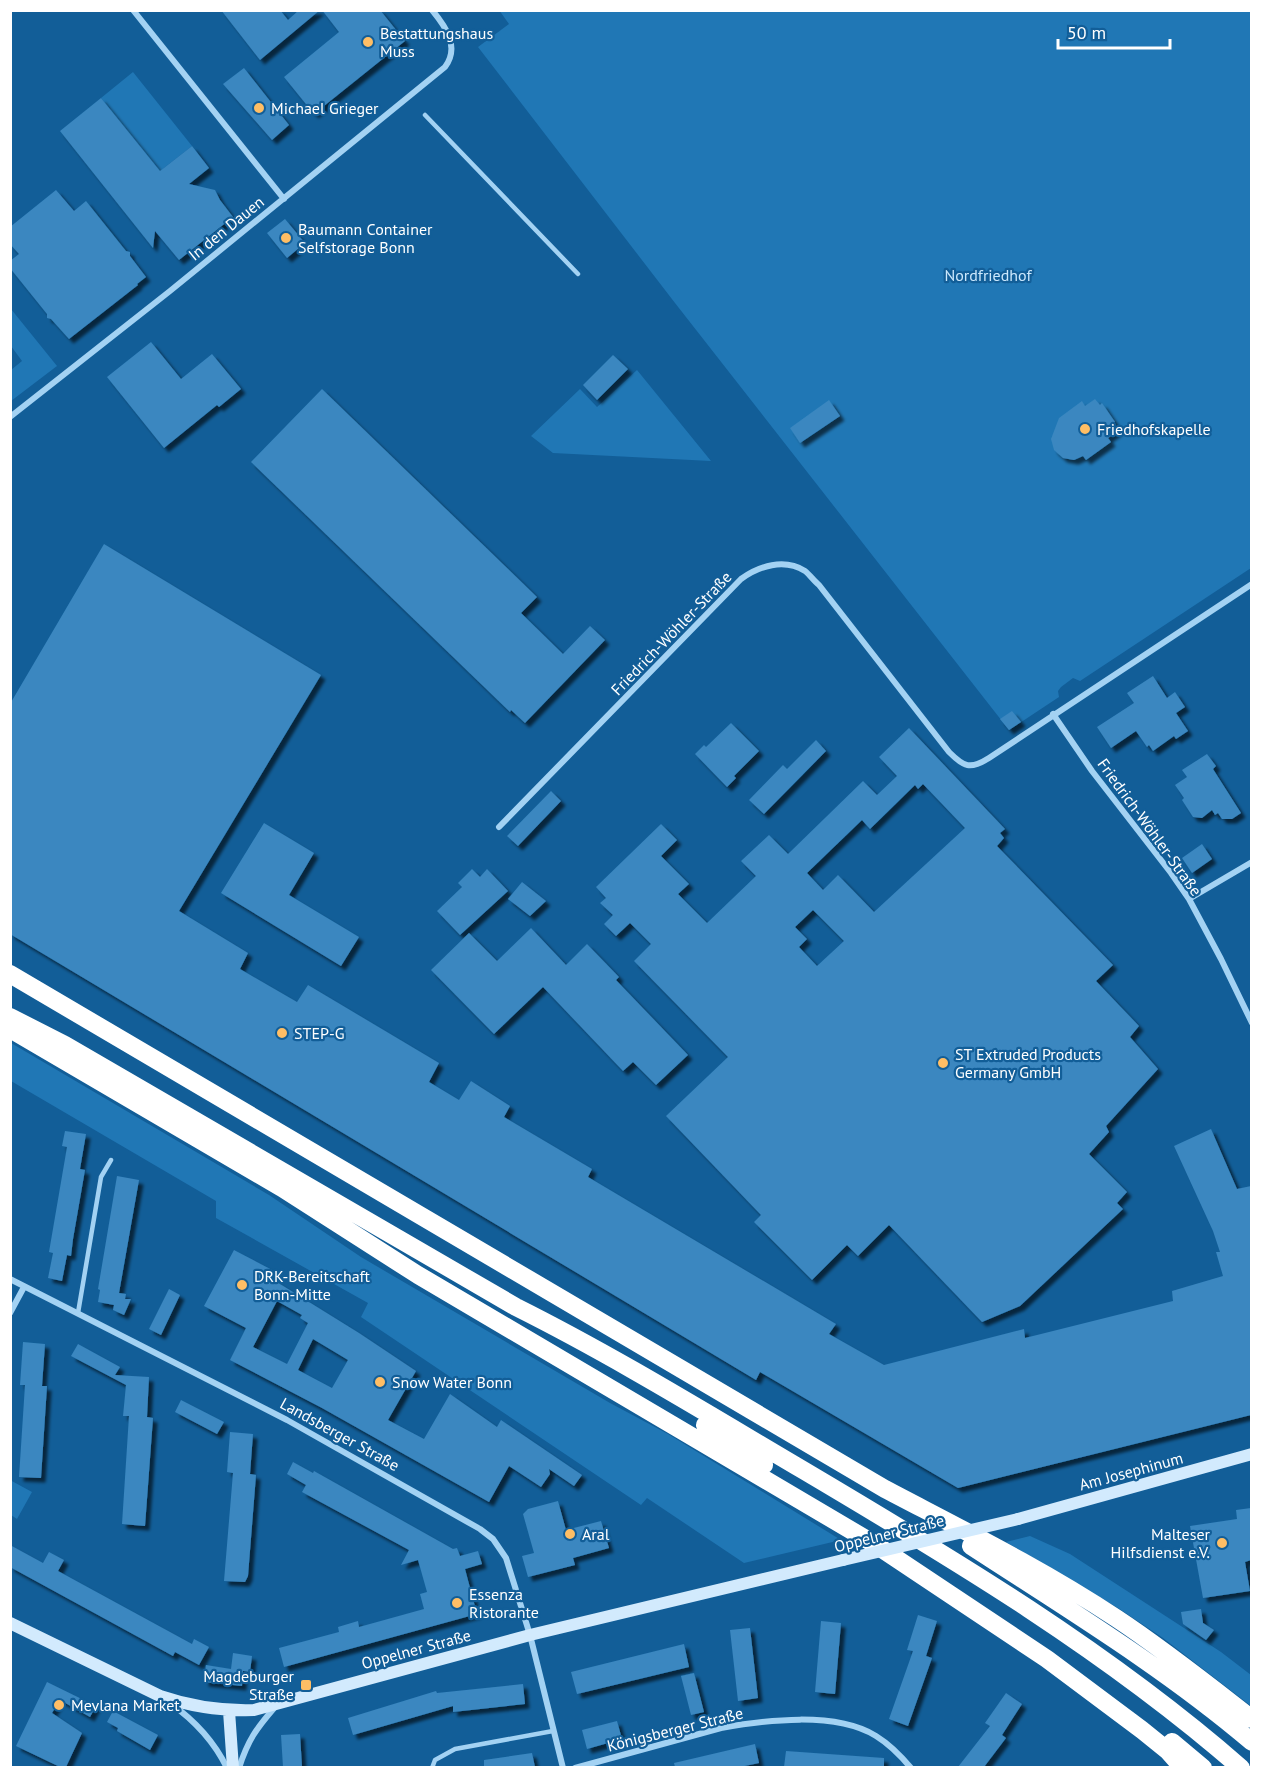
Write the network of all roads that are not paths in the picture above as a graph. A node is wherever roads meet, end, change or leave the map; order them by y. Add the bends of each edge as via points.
1 (133, 10) edge
2 (432, 10) edge
3 (425, 115) dead end
4 (284, 199) junction
5 (578, 274) dead end
6 (10, 417) edge
7 (1251, 584) edge
8 (1053, 714) junction
9 (499, 828) dead end
10 (1251, 862) edge
11 (1189, 899) junction
12 (10, 974) edge
13 (10, 1017) edge
14 (1251, 1023) edge
15 (10, 1030) edge
16 (111, 1160) dead end
17 (10, 1279) edge
18 (24, 1287) junction
19 (516, 1307) junction
20 (10, 1313) edge
21 (78, 1313) junction
22 (1251, 1454) edge
23 (885, 1489) junction
24 (1018, 1519) joint
25 (10, 1623) edge
26 (530, 1635) junction
27 (160, 1696) junction
28 (277, 1705) junction
29 (229, 1710) junction
30 (1251, 1719) edge
31 (553, 1731) junction
32 (1251, 1742) edge
33 (227, 1767) edge
34 (233, 1767) edge
35 (239, 1767) edge
36 (432, 1767) edge
37 (563, 1767) edge
38 (576, 1767) edge
39 (911, 1767) edge
40 (1183, 1767) edge
41 (1203, 1767) edge
42 (1241, 1767) edge

1 - 4 street
2 - 4 street, In den Dauen via 452,44 445,67
3 - 5 lane
4 - 6 street, In den Dauen
7 - 8 street, Friedrich-Wöhler-Straße
8 - 9 street, Friedrich-Wöhler-Straße via 980,764 960,763 805,571 790,565 758,568 741,579
8 - 11 street, Friedrich-Wöhler-Straße
10 - 11 street
11 - 14 street, Friedrich-Wöhler-Straße
12 - 23 highway
13 - 19 highway via 65,1045
15 - 40 highway via 282,1188 418,1275 876,1545 1047,1659 1142,1730
16 - 21 lane via 101,1177
17 - 18 street, Landsberger Straße
18 - 20 street
18 - 21 street, Landsberger Straße
19 - 41 highway via 536,1325 686,1413 1025,1634
19 - 42 highway via 630,1368 969,1570 1091,1650
21 - 26 street, Landsberger Straße via 297,1426 480,1529 493,1539 506,1558
22 - 24 street, Am Josephinum
23 - 30 highway via 1024,1562 1116,1618
23 - 32 highway via 1123,1646
24 - 26 street, Oppelner Straße, bridge
25 - 27 street, Oppelner Straße
26 - 28 street, Oppelner Straße
26 - 31 street
27 - 29 street, Oppelner Straße via 195,1707
27 - 33 street via 189,1716
28 - 29 street, Oppelner Straße
28 - 35 street via 253,1733
29 - 34 street
31 - 36 lane via 455,1749 435,1760
31 - 37 street
38 - 39 street, Königsberger Straße via 721,1728 795,1720 858,1728 876,1736

